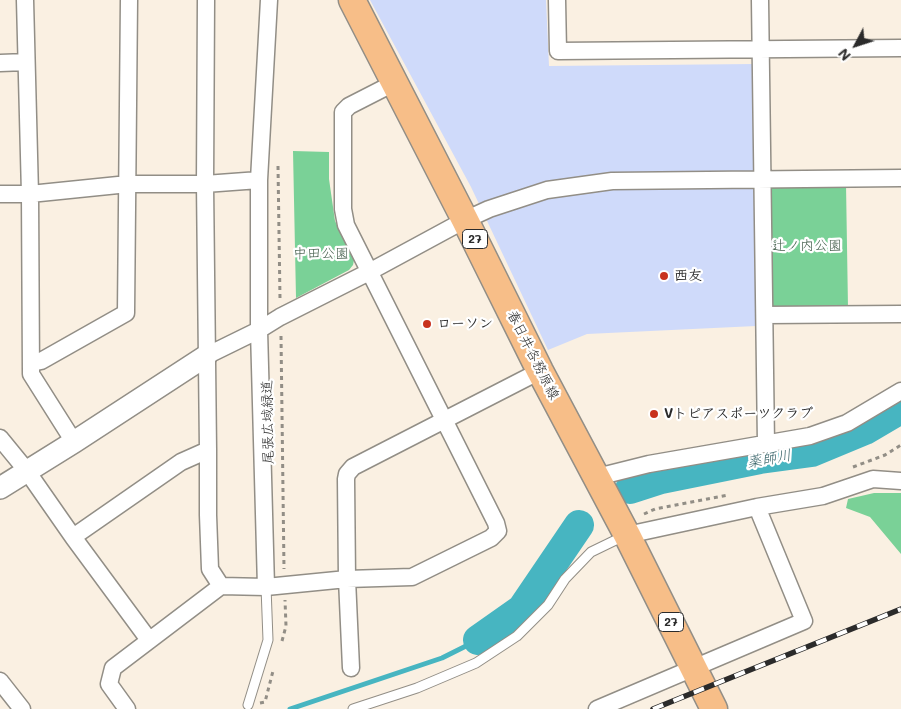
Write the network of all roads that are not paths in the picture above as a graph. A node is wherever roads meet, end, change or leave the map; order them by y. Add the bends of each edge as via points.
1 (25, 0) edge
2 (129, 0) edge
3 (206, 0) edge
4 (269, 0) edge
5 (352, 0) edge
6 (557, 0) edge
7 (760, 0) edge
8 (761, 48) junction
9 (901, 48) edge
10 (26, 62) junction
11 (0, 63) edge
12 (394, 83) junction
13 (901, 178) edge
14 (259, 180) junction
15 (762, 180) junction
16 (128, 184) junction
17 (205, 184) junction
18 (0, 194) edge
19 (30, 194) junction
20 (465, 220) junction
21 (369, 272) junction
22 (901, 314) edge
23 (765, 315) junction
24 (259, 330) junction
25 (206, 356) junction
26 (31, 363) junction
27 (540, 371) junction
28 (901, 391) edge
29 (445, 420) junction
30 (0, 438) edge
31 (74, 442) junction
32 (766, 444) junction
33 (208, 450) junction
34 (27, 471) junction
35 (597, 477) junction
36 (901, 481) edge
37 (0, 488) edge
38 (757, 507) junction
39 (624, 530) junction
40 (73, 537) junction
41 (347, 579) junction
42 (221, 586) junction
43 (266, 586) junction
44 (148, 640) junction
45 (351, 668) dead end
46 (695, 668) junction
47 (0, 681) edge
48 (248, 705) road end
49 (22, 709) edge
50 (126, 709) edge
51 (353, 709) edge
52 (597, 709) edge
53 (714, 709) edge

1 - 10 street
2 - 16 street
3 - 17 street
4 - 14 street
5 - 12 main road, 春日井各務原線 / 27
6 - 8 street via 558,51
7 - 8 street
8 - 9 street
8 - 15 street
10 - 11 street
10 - 19 street
12 - 20 main road, 春日井各務原線 / 27
12 - 21 street via 349,106 342,115 343,209 346,225
13 - 15 street
14 - 17 street
14 - 24 street
15 - 20 street via 612,181 570,186 521,197
15 - 23 street
16 - 17 street
16 - 19 street
16 - 26 street via 126,313 41,361
17 - 25 street
18 - 19 street
19 - 26 street
20 - 21 street
20 - 27 main road, 春日井各務原線 / 27
21 - 24 street
21 - 29 street
22 - 23 street
23 - 32 street
24 - 25 street
24 - 43 street
25 - 31 street
25 - 33 street
26 - 31 street via 31,374
27 - 29 street
27 - 35 main road, 春日井各務原線 / 27
28 - 32 street via 846,423 810,436
29 - 41 street via 349,470 346,479
29 - 41 street via 498,531 412,576
30 - 34 street
31 - 34 street
32 - 35 street via 650,464
33 - 40 street via 181,462
33 - 42 street via 210,569
34 - 37 street
34 - 40 street
35 - 39 main road, 春日井各務原線 / 27
36 - 38 street via 873,479 823,496
38 - 39 street
38 - 46 street via 804,621
39 - 46 main road, 春日井各務原線 / 27
39 - 51 lane via 591,552 565,579 548,605 517,636 476,663 417,688
40 - 44 street
41 - 43 street
41 - 45 street
42 - 43 street
42 - 44 street
43 - 48 lane via 268,640
44 - 50 street via 113,668 109,684
46 - 52 street
46 - 53 main road, 春日井各務原線 / 27
47 - 49 street

